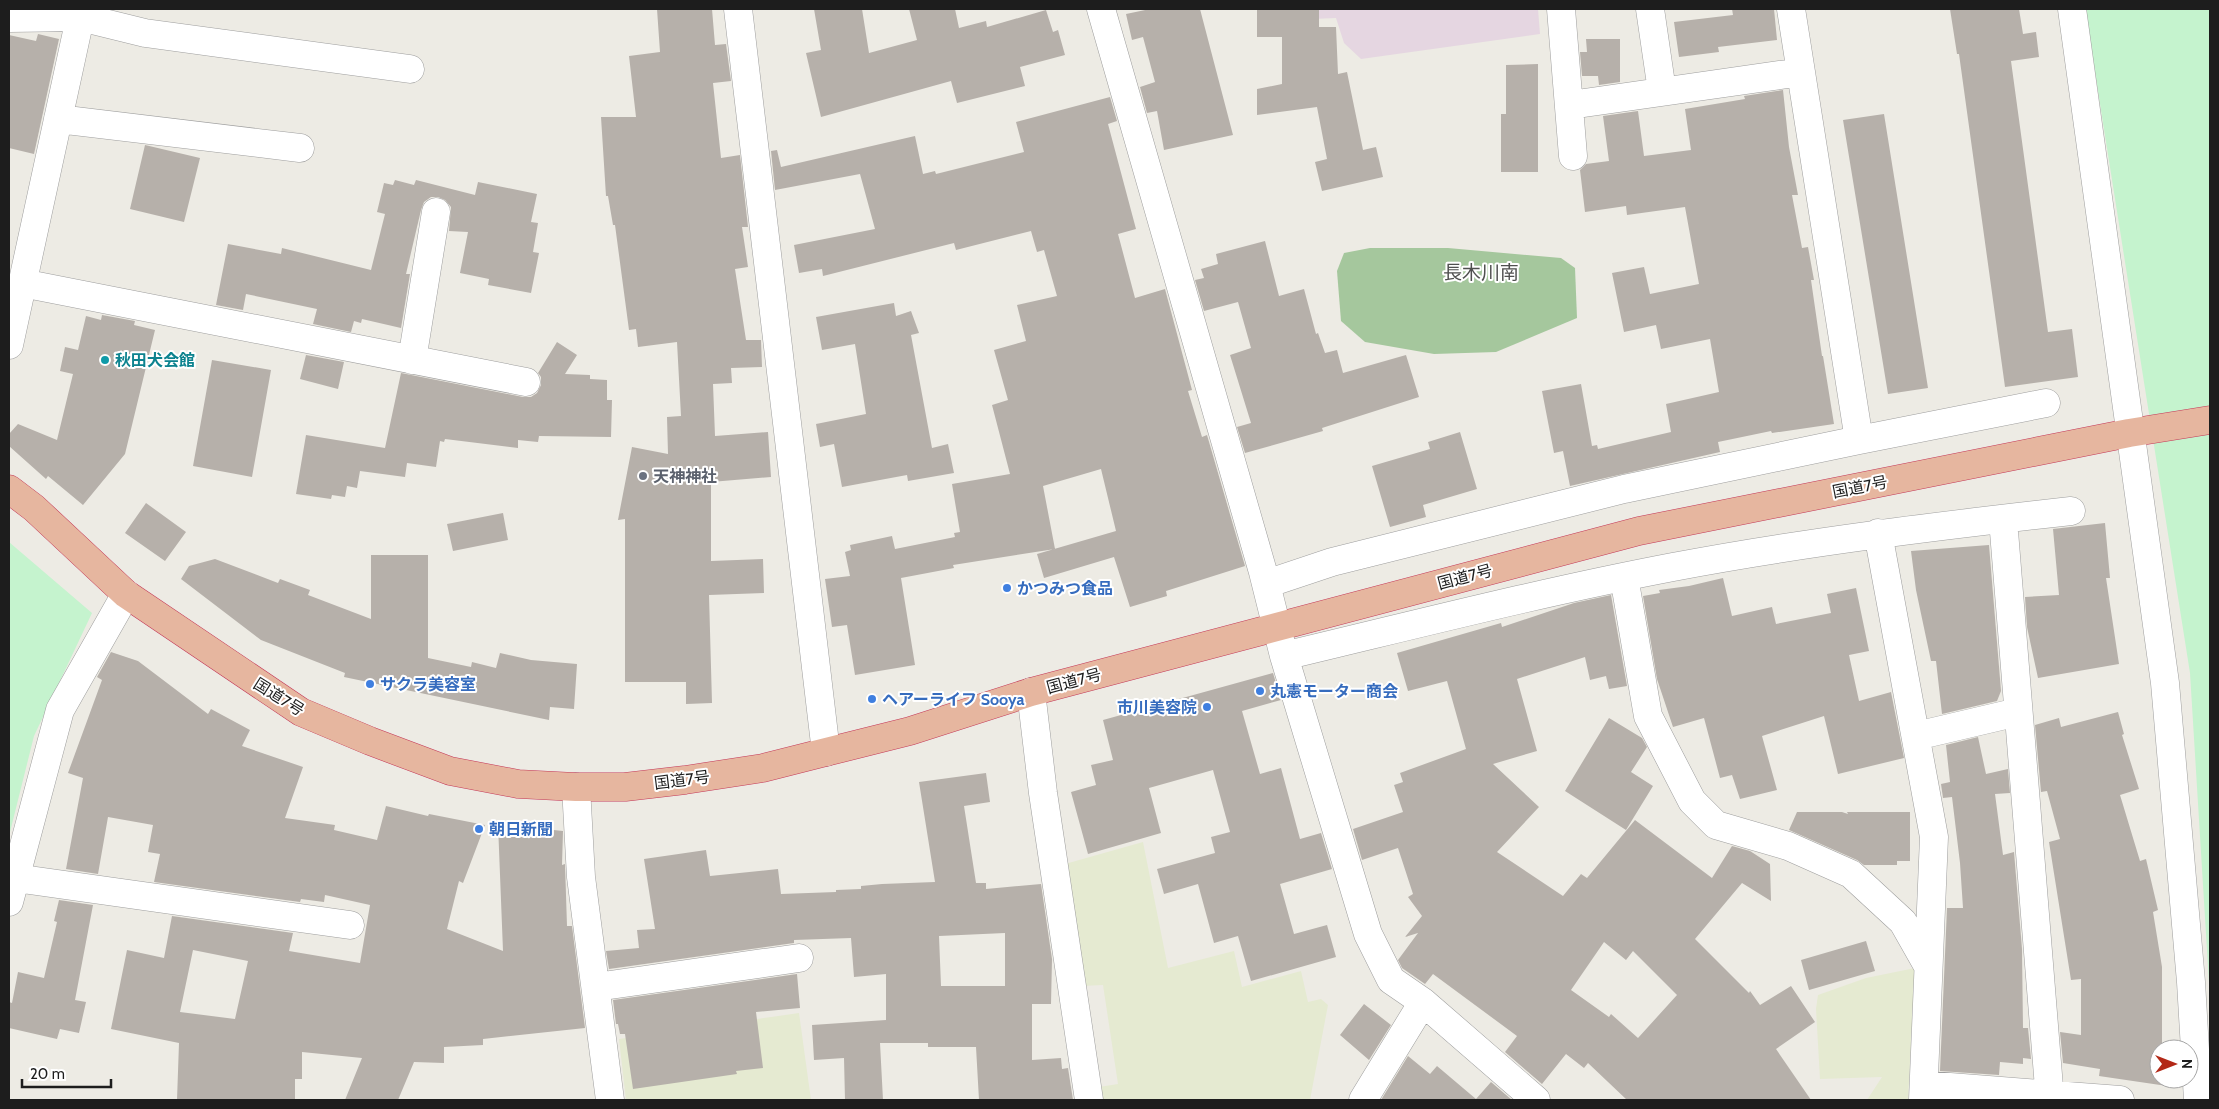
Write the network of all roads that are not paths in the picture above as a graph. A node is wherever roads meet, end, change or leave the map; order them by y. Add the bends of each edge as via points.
1 (738, 9) edge
2 (1101, 9) edge
3 (1561, 9) edge
4 (1650, 9) edge
5 (1791, 9) edge
6 (2072, 9) edge
7 (81, 13) edge
8 (9, 18) edge
9 (410, 69) dead end
10 (1800, 72) junction
11 (1662, 91) junction
12 (1570, 105) junction
13 (58, 119) junction
14 (300, 148) dead end
15 (1572, 156) dead end
16 (436, 212) dead end
17 (22, 283) junction
18 (9, 345) edge
19 (412, 360) junction
20 (526, 382) dead end
21 (2046, 403) dead end
22 (2210, 420) edge
23 (2129, 433) junction
24 (1859, 440) junction
25 (9, 490) edge
26 (2071, 511) dead end
27 (2003, 519) junction
28 (1878, 533) junction
29 (1624, 577) junction
30 (1266, 584) junction
31 (126, 594) junction
32 (1276, 626) junction
33 (1284, 656) junction
34 (1031, 692) junction
35 (2018, 712) junction
36 (1916, 736) junction
37 (826, 752) junction
38 (576, 787) junction
39 (12, 890) edge
40 (350, 925) dead end
41 (799, 958) dead end
42 (1928, 966) junction
43 (596, 988) junction
44 (1423, 1002) junction
45 (1923, 1092) edge
46 (2050, 1097) edge
47 (610, 1100) edge
48 (1089, 1100) edge
49 (1363, 1100) edge
50 (1536, 1100) edge
51 (2120, 1100) edge
52 (2198, 1100) edge

1 - 37 street
2 - 30 street
3 - 12 street
4 - 11 street
5 - 10 street
6 - 23 street
7 - 8 street
7 - 9 street via 145,33
7 - 13 street
10 - 11 street
10 - 24 street
11 - 12 street
12 - 15 street
13 - 14 street
13 - 17 street
16 - 19 street
17 - 18 street
17 - 19 street
19 - 20 street
21 - 24 street
22 - 23 highway, 国道7号
23 - 32 highway, 国道7号 via 1639,531
23 - 52 street via 2166,683
24 - 30 street via 1624,489 1332,562
25 - 31 highway, 国道7号 via 34,508
26 - 27 street
27 - 28 street
27 - 35 street
28 - 29 street
28 - 36 street
29 - 33 street via 1520,598
29 - 42 street via 1648,716 1692,801 1716,825 1788,846 1851,874 1903,922
30 - 32 street
31 - 38 highway, 国道7号 via 301,712 450,771 518,784
31 - 39 street via 60,710
32 - 33 street
32 - 34 highway, 国道7号
33 - 44 street via 1368,934 1390,980
34 - 37 highway, 国道7号 via 910,731
34 - 48 street
35 - 36 street
35 - 46 street
36 - 42 street via 1934,837
37 - 38 highway, 国道7号 via 763,768 685,780
38 - 43 street via 582,876
39 - 40 street
41 - 43 street
42 - 45 street
43 - 47 street
44 - 49 street
44 - 50 street
45 - 46 street
46 - 51 street

